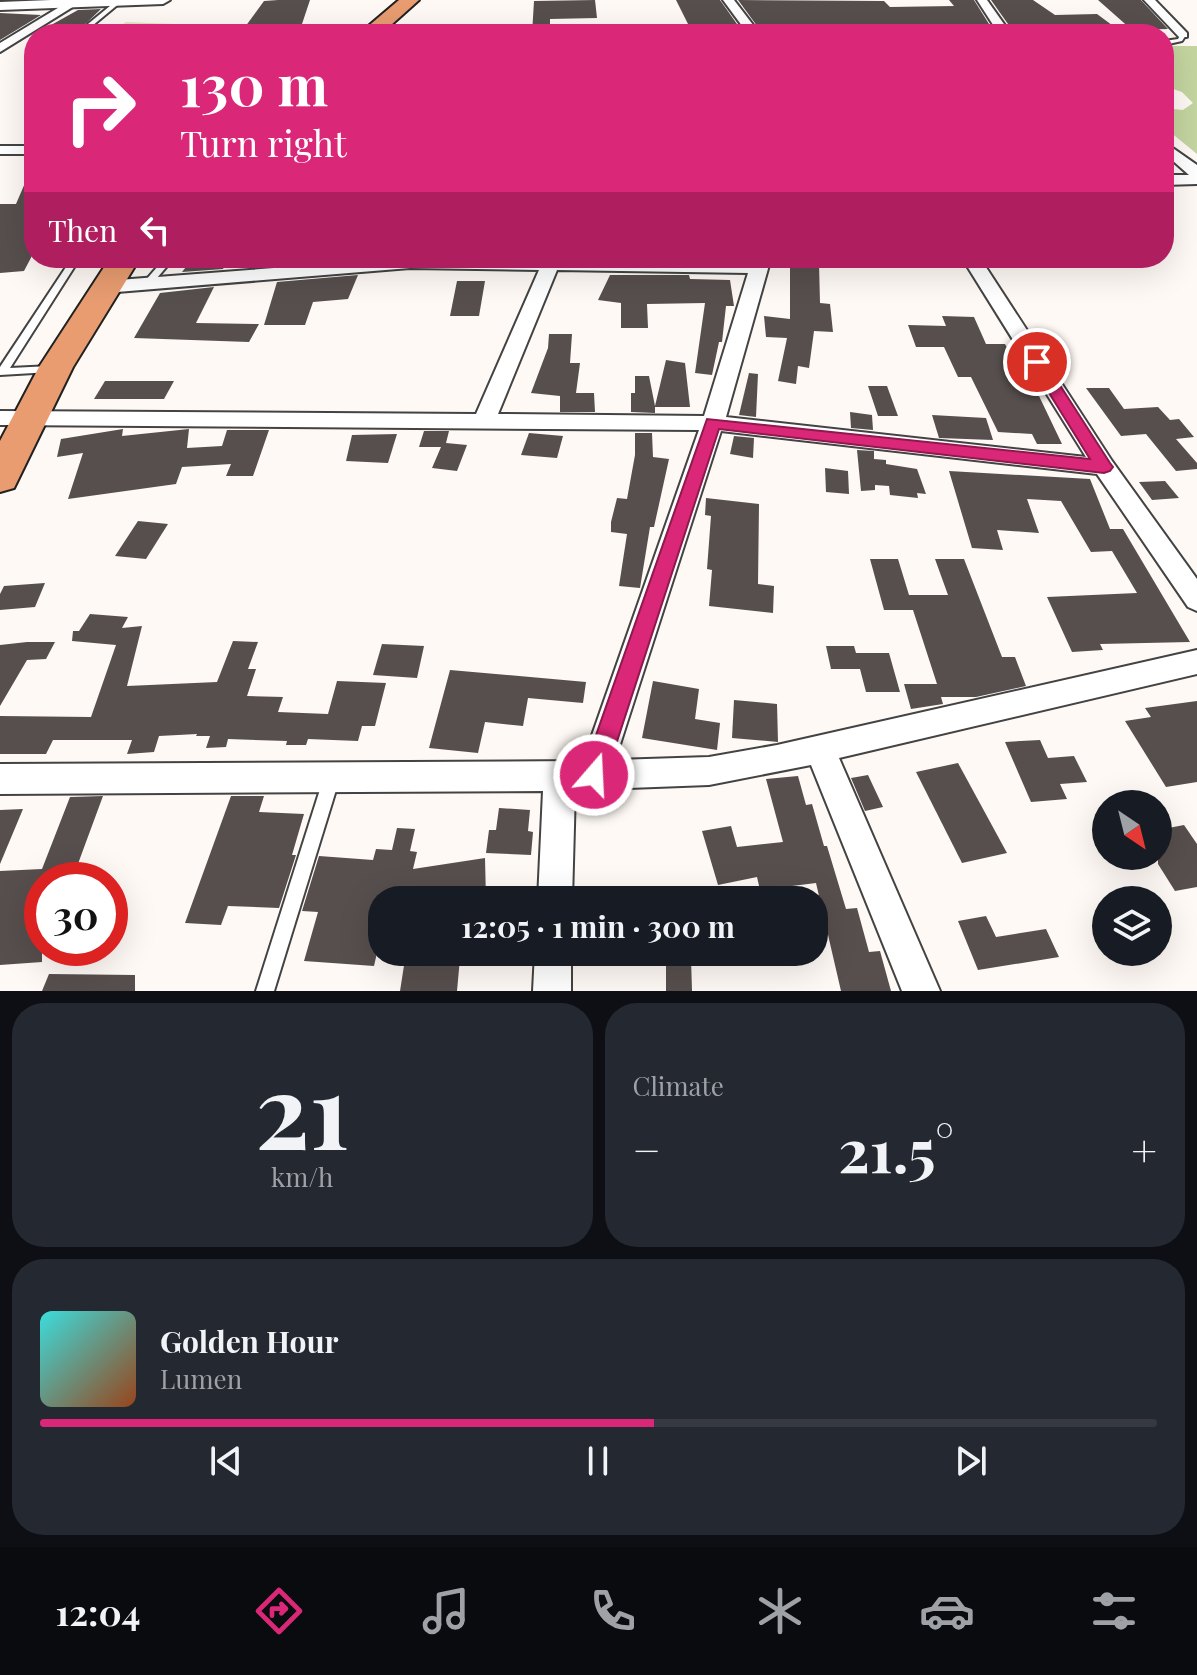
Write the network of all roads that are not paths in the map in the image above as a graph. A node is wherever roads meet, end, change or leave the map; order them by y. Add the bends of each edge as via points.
1 (21, 0) edge
2 (163, 0) edge
3 (410, 0) edge
4 (728, 0) edge
5 (982, 0) edge
6 (1149, 0) edge
7 (74, 2) edge
8 (118, 2) edge
9 (0, 4) edge
10 (39, 24) edge
11 (91, 24) edge
12 (381, 24) edge
13 (746, 24) edge
14 (998, 24) edge
15 (1172, 24) edge
16 (1174, 26) edge
17 (24, 33) edge
18 (1183, 35) joint
19 (1174, 41) edge
20 (0, 48) edge
21 (0, 150) edge
22 (24, 150) edge
23 (1174, 155) edge
24 (1197, 176) edge
25 (1174, 179) edge
26 (70, 268) edge
27 (118, 268) edge
28 (161, 268) edge
29 (320, 268) edge
30 (549, 268) edge
31 (759, 268) edge
32 (977, 268) edge
33 (148, 283) junction
34 (105, 287) junction
35 (55, 369) junction
36 (16, 418) edge
37 (484, 421) junction
38 (713, 423) junction
39 (1104, 467) junction
40 (0, 478) edge
41 (1197, 600) edge
42 (1197, 662) edge
43 (820, 750) junction
44 (594, 775) junction
45 (560, 776) junction
46 (332, 777) junction
47 (0, 779) edge
48 (556, 886) edge
49 (553, 966) edge
50 (265, 991) edge
51 (552, 991) edge
52 (921, 991) edge

1 - 9 street
2 - 8 street
3 - 12 highway
4 - 13 street
5 - 14 street
6 - 15 street
7 - 8 street
7 - 9 street
7 - 10 street
8 - 11 lane
16 - 18 street
17 - 20 street
18 - 19 lane
21 - 22 street
23 - 24 street
24 - 25 street
26 - 35 lane via 2,372
27 - 34 highway
28 - 33 lane
29 - 33 street
30 - 37 street
31 - 38 street
32 - 39 street
33 - 34 street
34 - 35 highway
35 - 36 highway
36 - 37 street
36 - 40 highway
37 - 38 street
38 - 39 street
38 - 44 street
39 - 41 street
42 - 43 street
43 - 44 street via 709,771
43 - 52 street
44 - 45 street
45 - 46 street
45 - 48 street
46 - 47 street
46 - 50 lane
49 - 51 street

